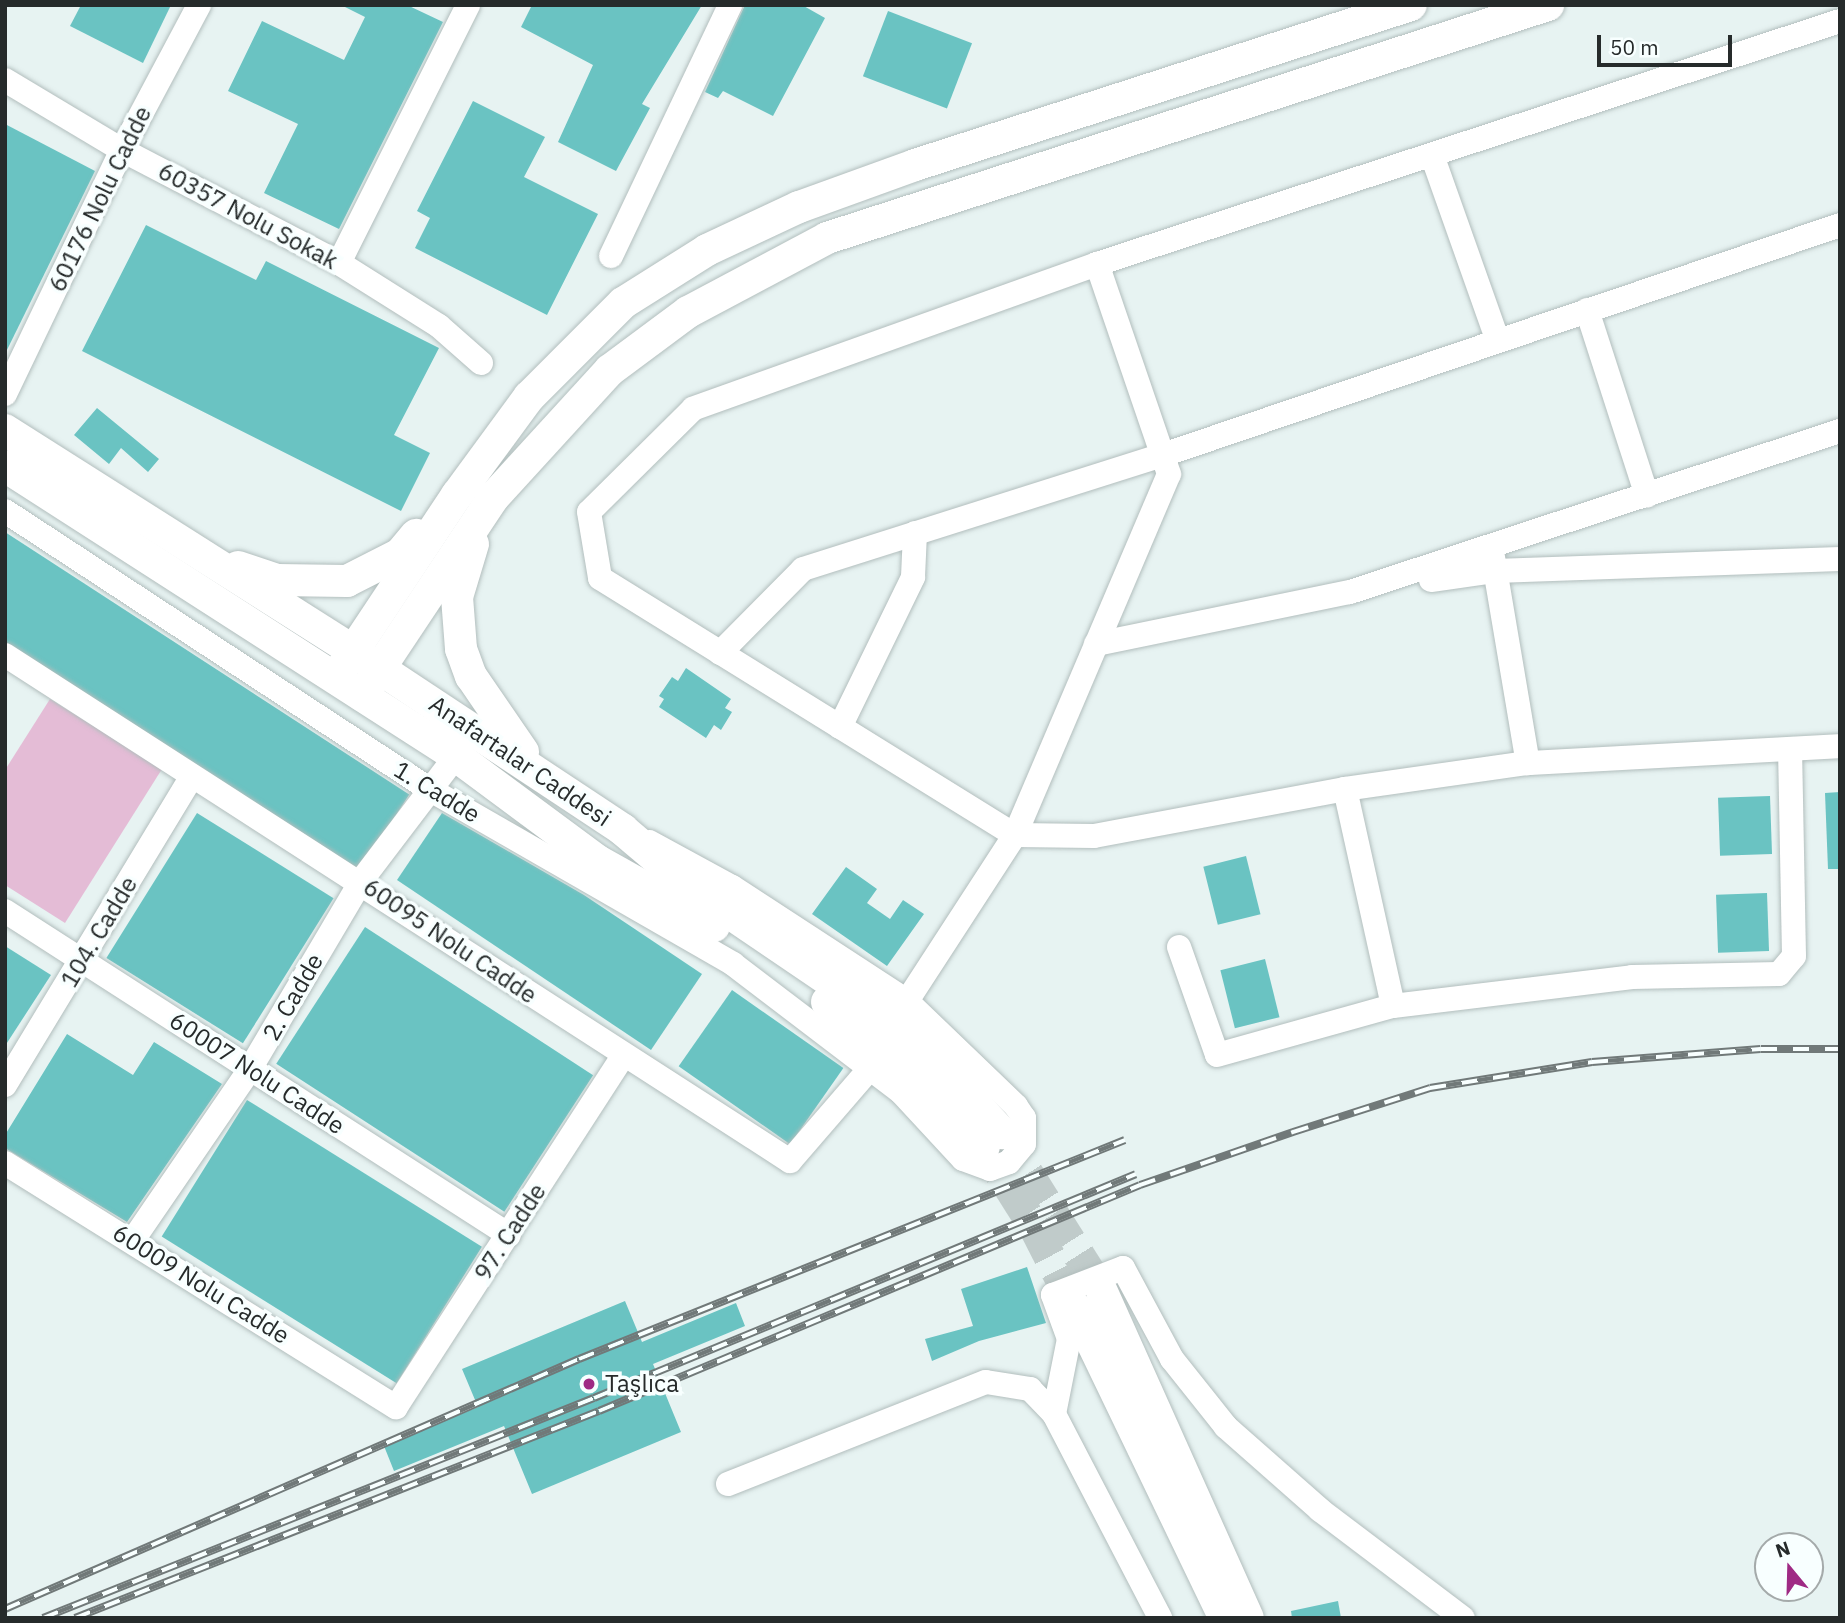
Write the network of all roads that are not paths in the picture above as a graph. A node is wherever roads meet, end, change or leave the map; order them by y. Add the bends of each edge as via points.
1 (200, 5) edge
2 (468, 5) edge
3 (730, 5) edge
4 (1411, 5) edge
5 (1548, 5) edge
6 (1840, 21) edge
7 (5, 80) edge
8 (122, 149) junction
9 (1432, 155) junction
10 (1840, 225) edge
11 (611, 256) dead end
12 (339, 263) junction
13 (1097, 264) junction
14 (1587, 310) junction
15 (1498, 341) junction
16 (481, 363) dead end
17 (5, 394) edge
18 (5, 430) edge
19 (1840, 431) edge
20 (1163, 455) junction
21 (5, 467) edge
22 (457, 495) junction
23 (1647, 496) junction
24 (5, 511) edge
25 (481, 516) junction
26 (915, 533) junction
27 (187, 549) junction
28 (1840, 559) edge
29 (1493, 560) junction
30 (1097, 644) junction
31 (354, 651) junction
32 (720, 653) junction
33 (5, 655) edge
34 (380, 668) junction
35 (336, 677) junction
36 (362, 695) junction
37 (840, 727) junction
38 (1840, 746) edge
39 (1790, 749) junction
40 (456, 756) junction
41 (1528, 763) junction
42 (538, 772) junction
43 (190, 779) junction
44 (429, 789) junction
45 (1345, 789) junction
46 (623, 830) junction
47 (1015, 835) junction
48 (361, 881) junction
49 (5, 911) edge
50 (1179, 947) dead end
51 (83, 961) junction
52 (907, 1001) junction
53 (1392, 1006) junction
54 (623, 1056) junction
55 (871, 1067) junction
56 (250, 1069) junction
57 (5, 1085) edge
58 (5, 1163) edge
59 (509, 1235) junction
60 (133, 1240) junction
61 (396, 1407) joint
62 (1054, 1414) junction
63 (728, 1484) dead end
64 (1160, 1618) edge
65 (1225, 1618) edge
66 (1248, 1618) edge
67 (1463, 1618) edge

1 - 8 street, 60176 Nolu Cadde
2 - 12 street
3 - 11 street
4 - 22 main road via 915,164 800,207 707,250 622,303 529,397
5 - 25 main road via 814,244 688,312 610,370
6 - 9 street
7 - 8 street, 60357 Nolu Sokak
8 - 12 street, 60357 Nolu Sokak
8 - 17 street, 60176 Nolu Cadde
9 - 13 street
9 - 15 street
10 - 14 street
12 - 16 street, 60357 Nolu Sokak via 439,326
13 - 20 street
13 - 32 street via 693,409 589,512 600,578
14 - 15 street
14 - 23 street
15 - 20 street
18 - 27 main road, Anafartalar Caddesi
19 - 23 street
20 - 26 street
20 - 30 street via 1169,474
21 - 35 main road, Anafartalar Caddesi
22 - 27 main road via 400,554 347,581 277,580
22 - 31 main road
23 - 29 street
24 - 44 street, 1. Cadde
25 - 34 main road
25 - 42 main road via 457,597 461,649 493,713
26 - 32 street via 803,569
26 - 37 street via 913,577
27 - 31 main road, Anafartalar Caddesi
28 - 29 street
29 - 30 street
29 - 41 street
30 - 47 street
31 - 34 main road, Anafartalar Caddesi
31 - 35 main road
32 - 37 street
33 - 43 street, 60095 Nolu Cadde
34 - 36 main road
34 - 42 main road, Anafartalar Caddesi
35 - 36 main road, Anafartalar Caddesi
36 - 40 main road, Anafartalar Caddesi
37 - 47 street
38 - 39 street
39 - 41 street
39 - 53 street via 1794,956 1779,974 1632,977
40 - 44 street, 2. Cadde
40 - 46 main road, Anafartalar Caddesi via 598,861 786,970 993,1140 912,1037 687,884
41 - 45 street
42 - 46 main road, Anafartalar Caddesi
43 - 48 street, 60095 Nolu Cadde
43 - 51 street, 104. Cadde
44 - 48 street, 2. Cadde
44 - 55 street, 1. Cadde via 733,964
45 - 47 street via 1094,836
45 - 53 street
46 - 52 street via 732,887
47 - 52 street
48 - 54 street, 60095 Nolu Cadde
48 - 56 street, 2. Cadde
49 - 51 street, 60007 Nolu Cadde
50 - 53 street via 1217,1055
51 - 56 street, 60007 Nolu Cadde
51 - 57 street, 104. Cadde
52 - 55 street, 1. Cadde via 1016,1107 1024,1118 1024,1144 1009,1161 990,1169 977,1167 963,1159 901,1092
54 - 55 street, 60095 Nolu Cadde via 790,1161
54 - 59 street, 97. Cadde
56 - 59 street, 60007 Nolu Cadde
56 - 60 street, 2. Cadde
58 - 60 street, 60009 Nolu Cadde
59 - 61 street, 97. Cadde
60 - 61 street, 60009 Nolu Cadde
62 - 63 street via 1030,1390 986,1382
62 - 64 street
62 - 67 street via 1069,1339 1053,1295 1123,1268 1172,1359 1226,1427 1320,1510
65 - 66 main road via 1088,1300

